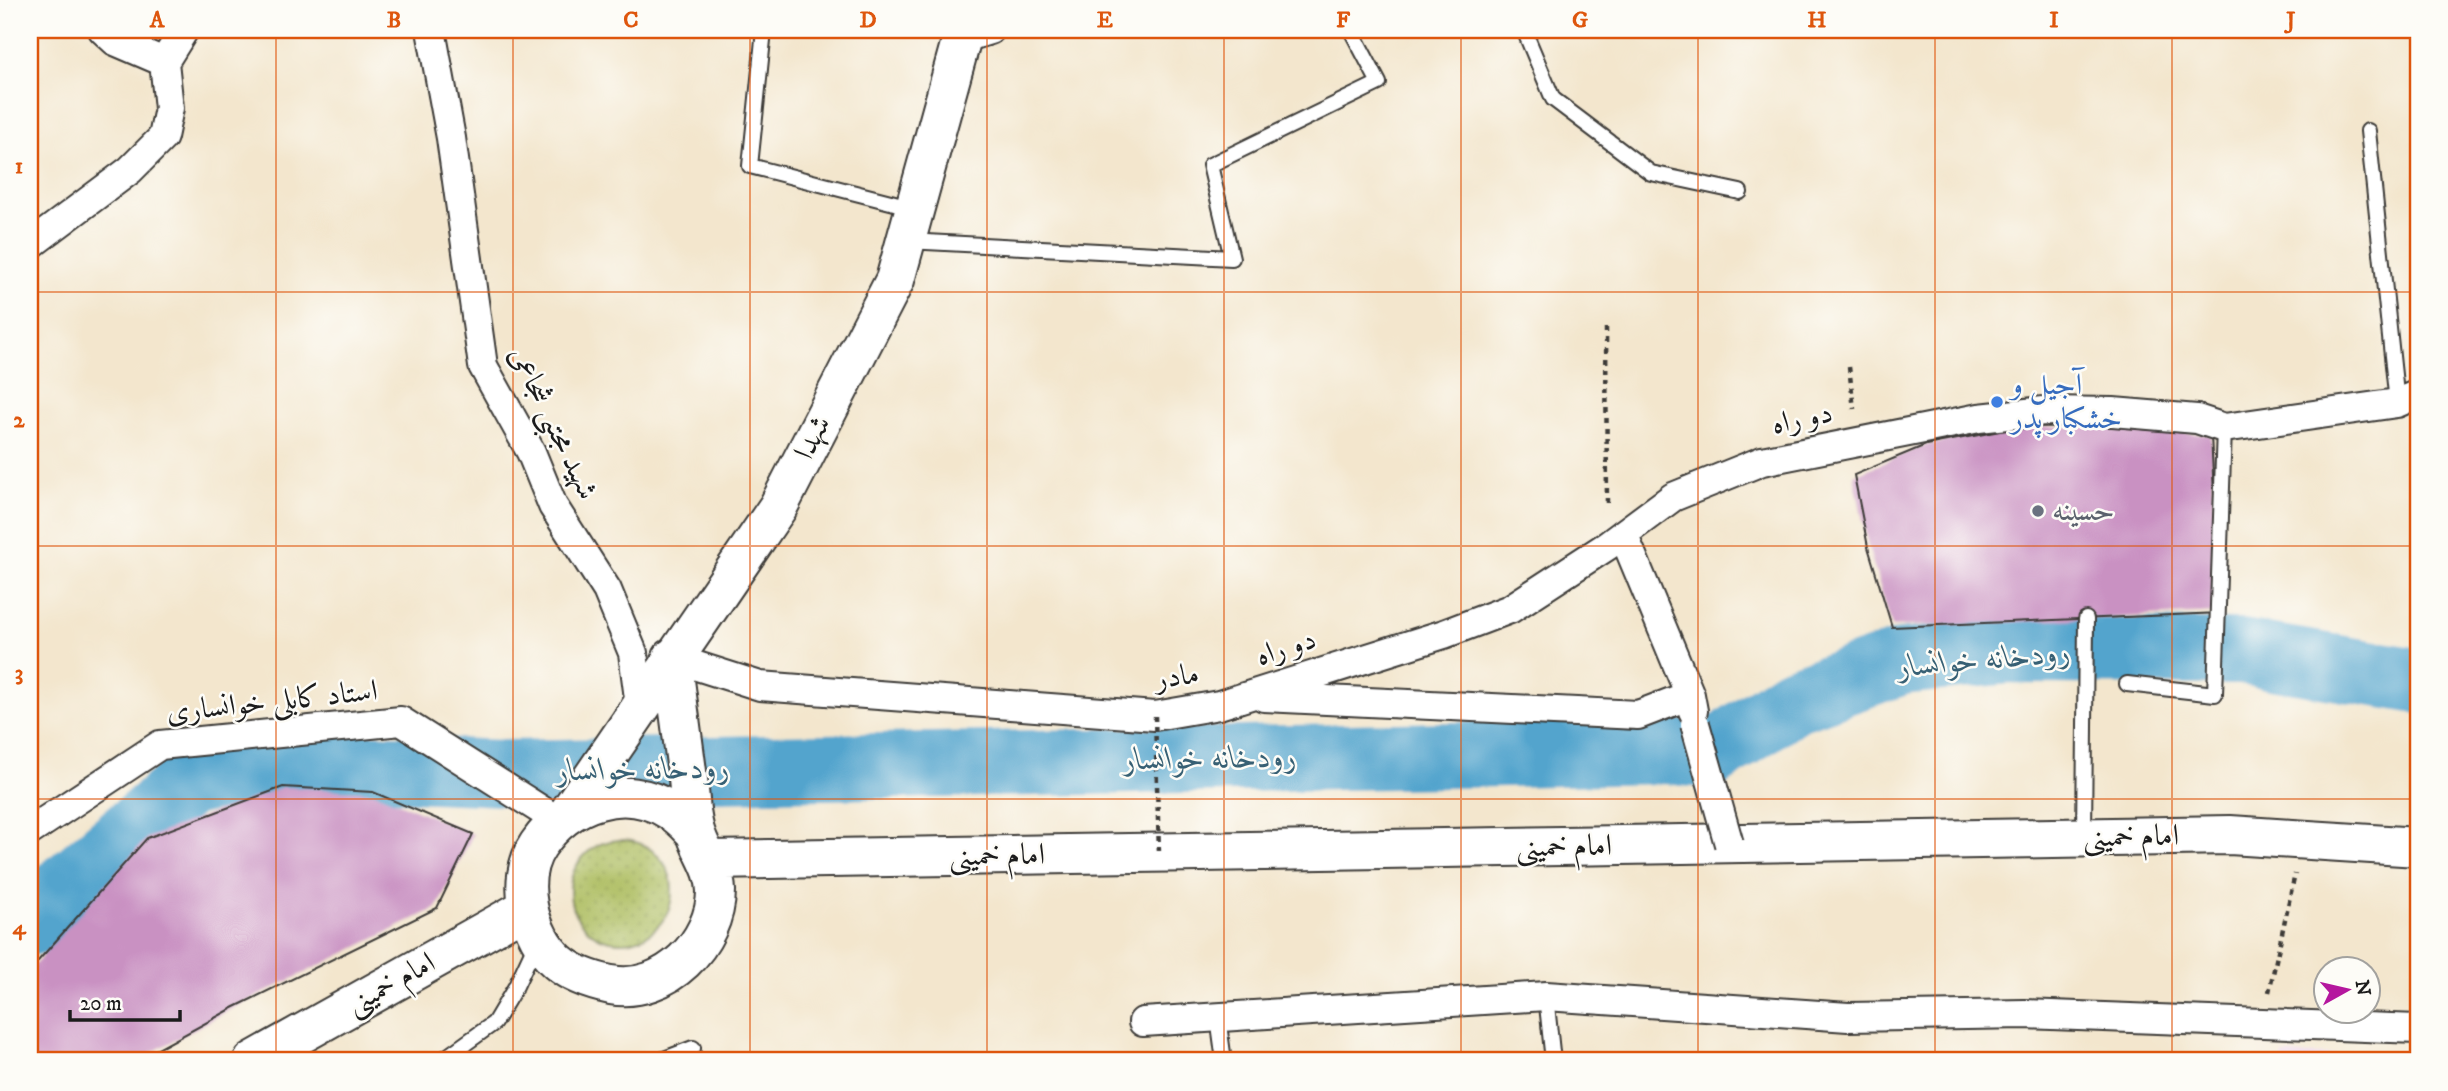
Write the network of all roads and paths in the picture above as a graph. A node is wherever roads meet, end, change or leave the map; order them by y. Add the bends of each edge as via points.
1 (103, 30) edge
2 (184, 30) edge
3 (431, 30) edge
4 (764, 30) edge
5 (1351, 30) edge
6 (1524, 30) edge
7 (971, 33) edge
8 (164, 62) junction
9 (2368, 131) dead end
10 (1740, 192) dead end
11 (910, 225) junction
12 (30, 245) edge
13 (1606, 328) dead end
14 (1849, 367) dead end
15 (2413, 397) edge
16 (2224, 428) junction
17 (1859, 441) junction
18 (1615, 540) junction
19 (2086, 619) dead end
20 (672, 658) junction
21 (2127, 684) dead end
22 (1690, 695) junction
23 (1248, 696) junction
24 (640, 706) junction
25 (1155, 716) junction
26 (564, 817) junction
27 (30, 831) edge
28 (2084, 838) junction
29 (2302, 840) junction
30 (1729, 844) junction
31 (703, 846) junction
32 (2418, 847) edge
33 (1159, 853) junction
34 (533, 922) junction
35 (1546, 996) junction
36 (1218, 1017) junction
37 (1143, 1022) dead end
38 (2262, 1024) junction
39 (2418, 1029) edge
40 (693, 1048) dead end
41 (253, 1061) edge
42 (441, 1061) edge
43 (659, 1061) edge
44 (1224, 1061) edge
45 (1553, 1061) edge

1 - 8 street via 115,41
2 - 8 street
3 - 24 street, شهید مجتبی شجاعی via 483,366 531,452 553,506 607,590 633,653
4 - 11 lane via 750,166
5 - 11 lane via 1379,83 1210,165 1232,258
6 - 10 lane via 1553,99 1651,173
7 - 11 main road, شهدا
8 - 12 street via 169,108 163,137 130,170
9 - 15 lane
11 - 20 main road, شهدا via 894,280 778,507
13 - 18 path
14 - 17 path
15 - 16 street, دو راه
16 - 17 street, دو راه via 2197,419 2044,411
16 - 21 lane via 2215,694
17 - 18 street, دو راه via 1762,461 1714,478 1673,497
18 - 22 street
18 - 23 street, دو راه via 1510,609
19 - 28 lane
20 - 24 main road, شهدا
20 - 25 street, مادر via 760,686
20 - 31 main road
22 - 23 street, مادر via 1638,715
22 - 30 street, bridge
23 - 25 street, مادر
24 - 26 main road, شهدا
25 - 33 path, bridge
26 - 27 street, استاد کابلی خوانساری via 401,722 160,745
26 - 31 main road via 582,804 612,796 643,799 672,811
26 - 34 main road via 537,846 527,877
28 - 29 main road, امام خمینی via 2230,835
28 - 30 main road, امام خمینی
29 - 32 main road, امام خمینی
29 - 38 path
30 - 33 main road, امام خمینی
31 - 33 main road, امام خمینی
31 - 34 main road via 716,890 711,921 696,949 645,983 614,985 584,978 558,961
34 - 41 main road, امام خمینی
34 - 42 lane via 516,986 494,1023
35 - 36 street
35 - 38 street via 1848,1017 2025,1014
35 - 45 lane
36 - 37 street
36 - 44 lane
38 - 39 street
40 - 43 lane

